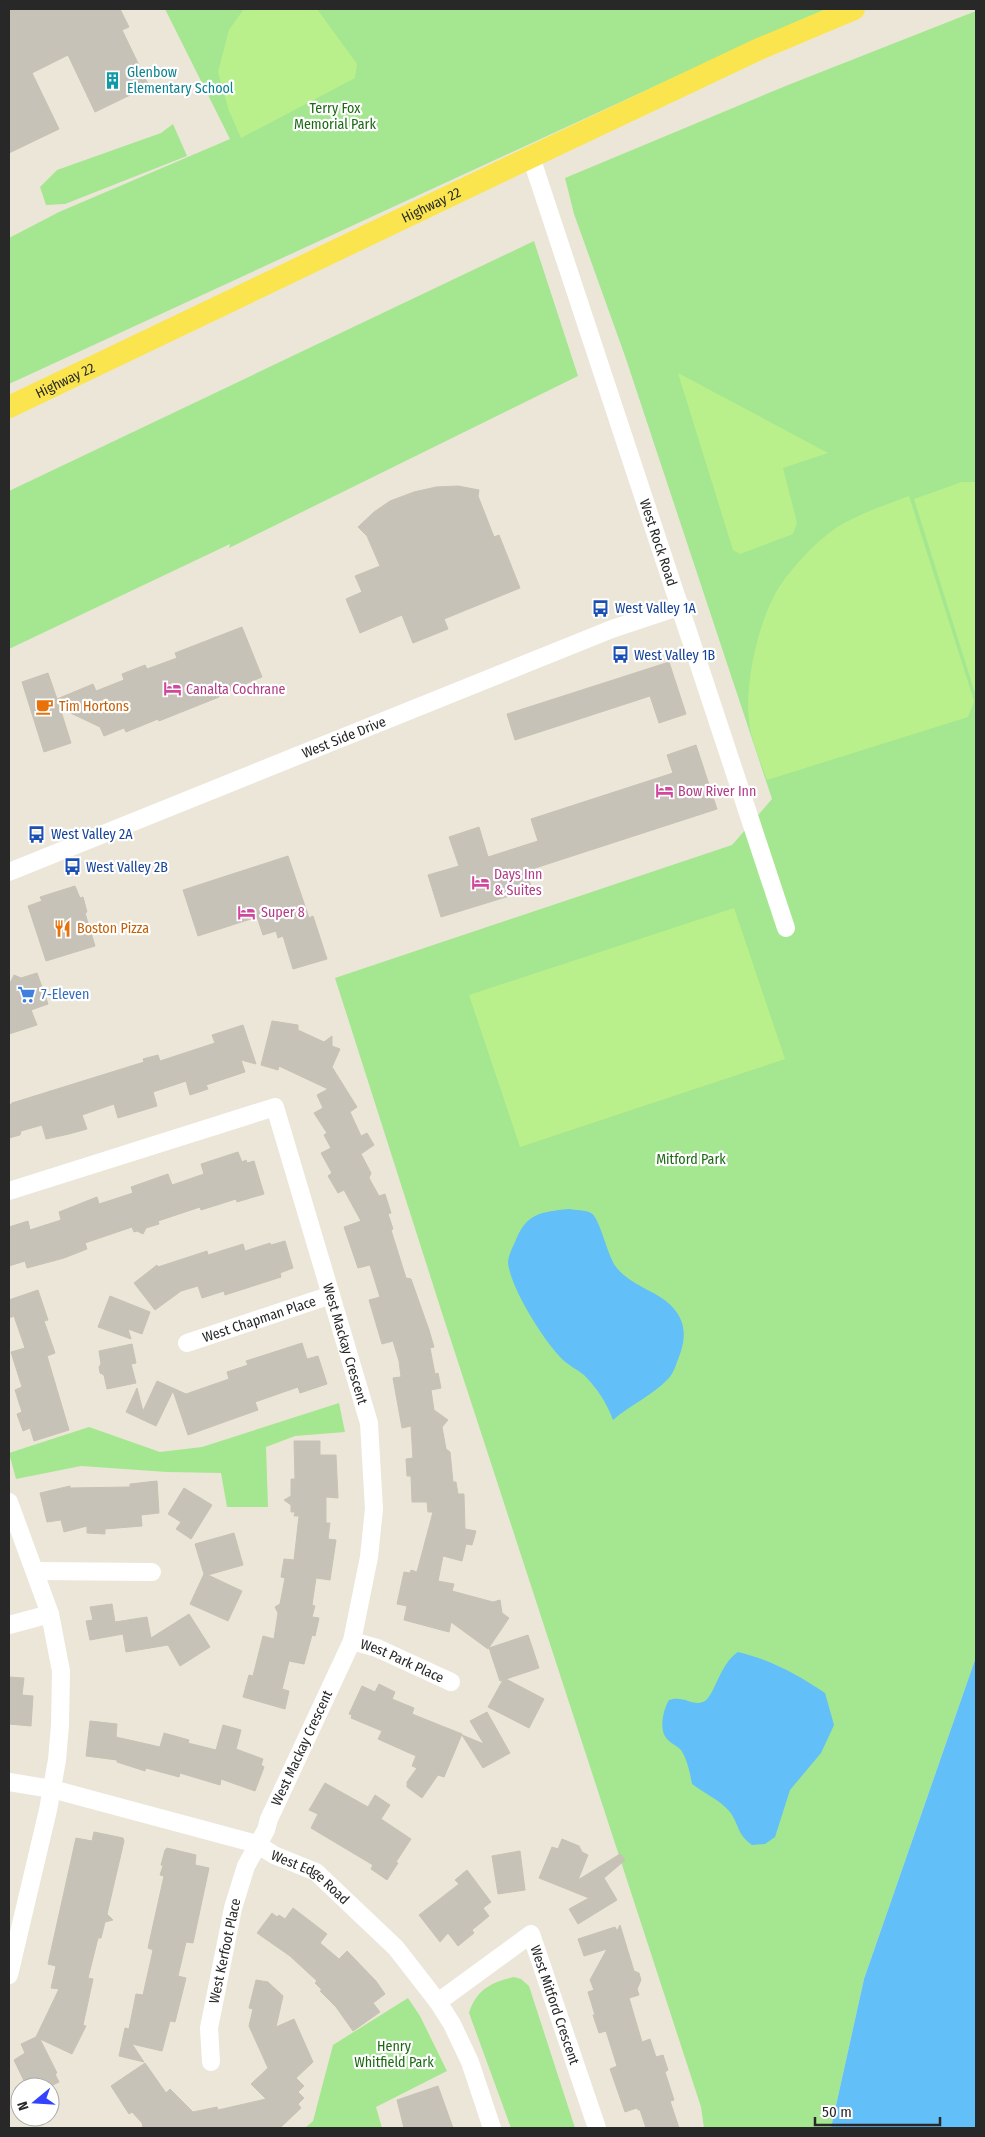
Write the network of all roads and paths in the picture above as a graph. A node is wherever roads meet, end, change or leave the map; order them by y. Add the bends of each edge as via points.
1 (854, 9) edge
2 (531, 156) junction
3 (9, 407) edge
4 (681, 606) junction
5 (9, 872) edge
6 (786, 928) dead end
7 (9, 1191) edge
8 (331, 1295) junction
9 (187, 1343) dead end
10 (9, 1502) edge
11 (35, 1570) junction
12 (152, 1572) dead end
13 (50, 1614) junction
14 (9, 1625) edge
15 (352, 1641) junction
16 (451, 1682) dead end
17 (9, 1782) edge
18 (52, 1789) junction
19 (257, 1844) junction
20 (9, 1975) edge
21 (438, 2002) junction
22 (211, 2062) dead end
23 (492, 2128) edge
24 (596, 2128) edge

1 - 2 main road, Highway 22 via 757,50
2 - 3 main road, Highway 22
2 - 4 street, West Rock Road
4 - 5 street, West Side Drive via 612,629
4 - 6 street, West Rock Road
7 - 8 street, West Mackay Crescent via 275,1107
8 - 9 street, West Chapman Place
8 - 15 street, West Mackay Crescent via 369,1422 372,1456 374,1509 371,1538
10 - 11 street
11 - 12 street
11 - 13 street
13 - 14 street
13 - 18 street via 61,1671 60,1725
15 - 16 street, West Park Place via 377,1648
15 - 19 street, West Mackay Crescent
17 - 18 street, West Edge Road
18 - 19 street, West Edge Road
18 - 20 street
19 - 21 street, West Edge Road via 274,1855 316,1872 396,1948
19 - 22 street, West Kerfoot Place via 246,1866 233,1908 210,2028
21 - 23 street, West Edge Road via 470,2062
21 - 24 street, West Mitford Crescent via 531,1934

